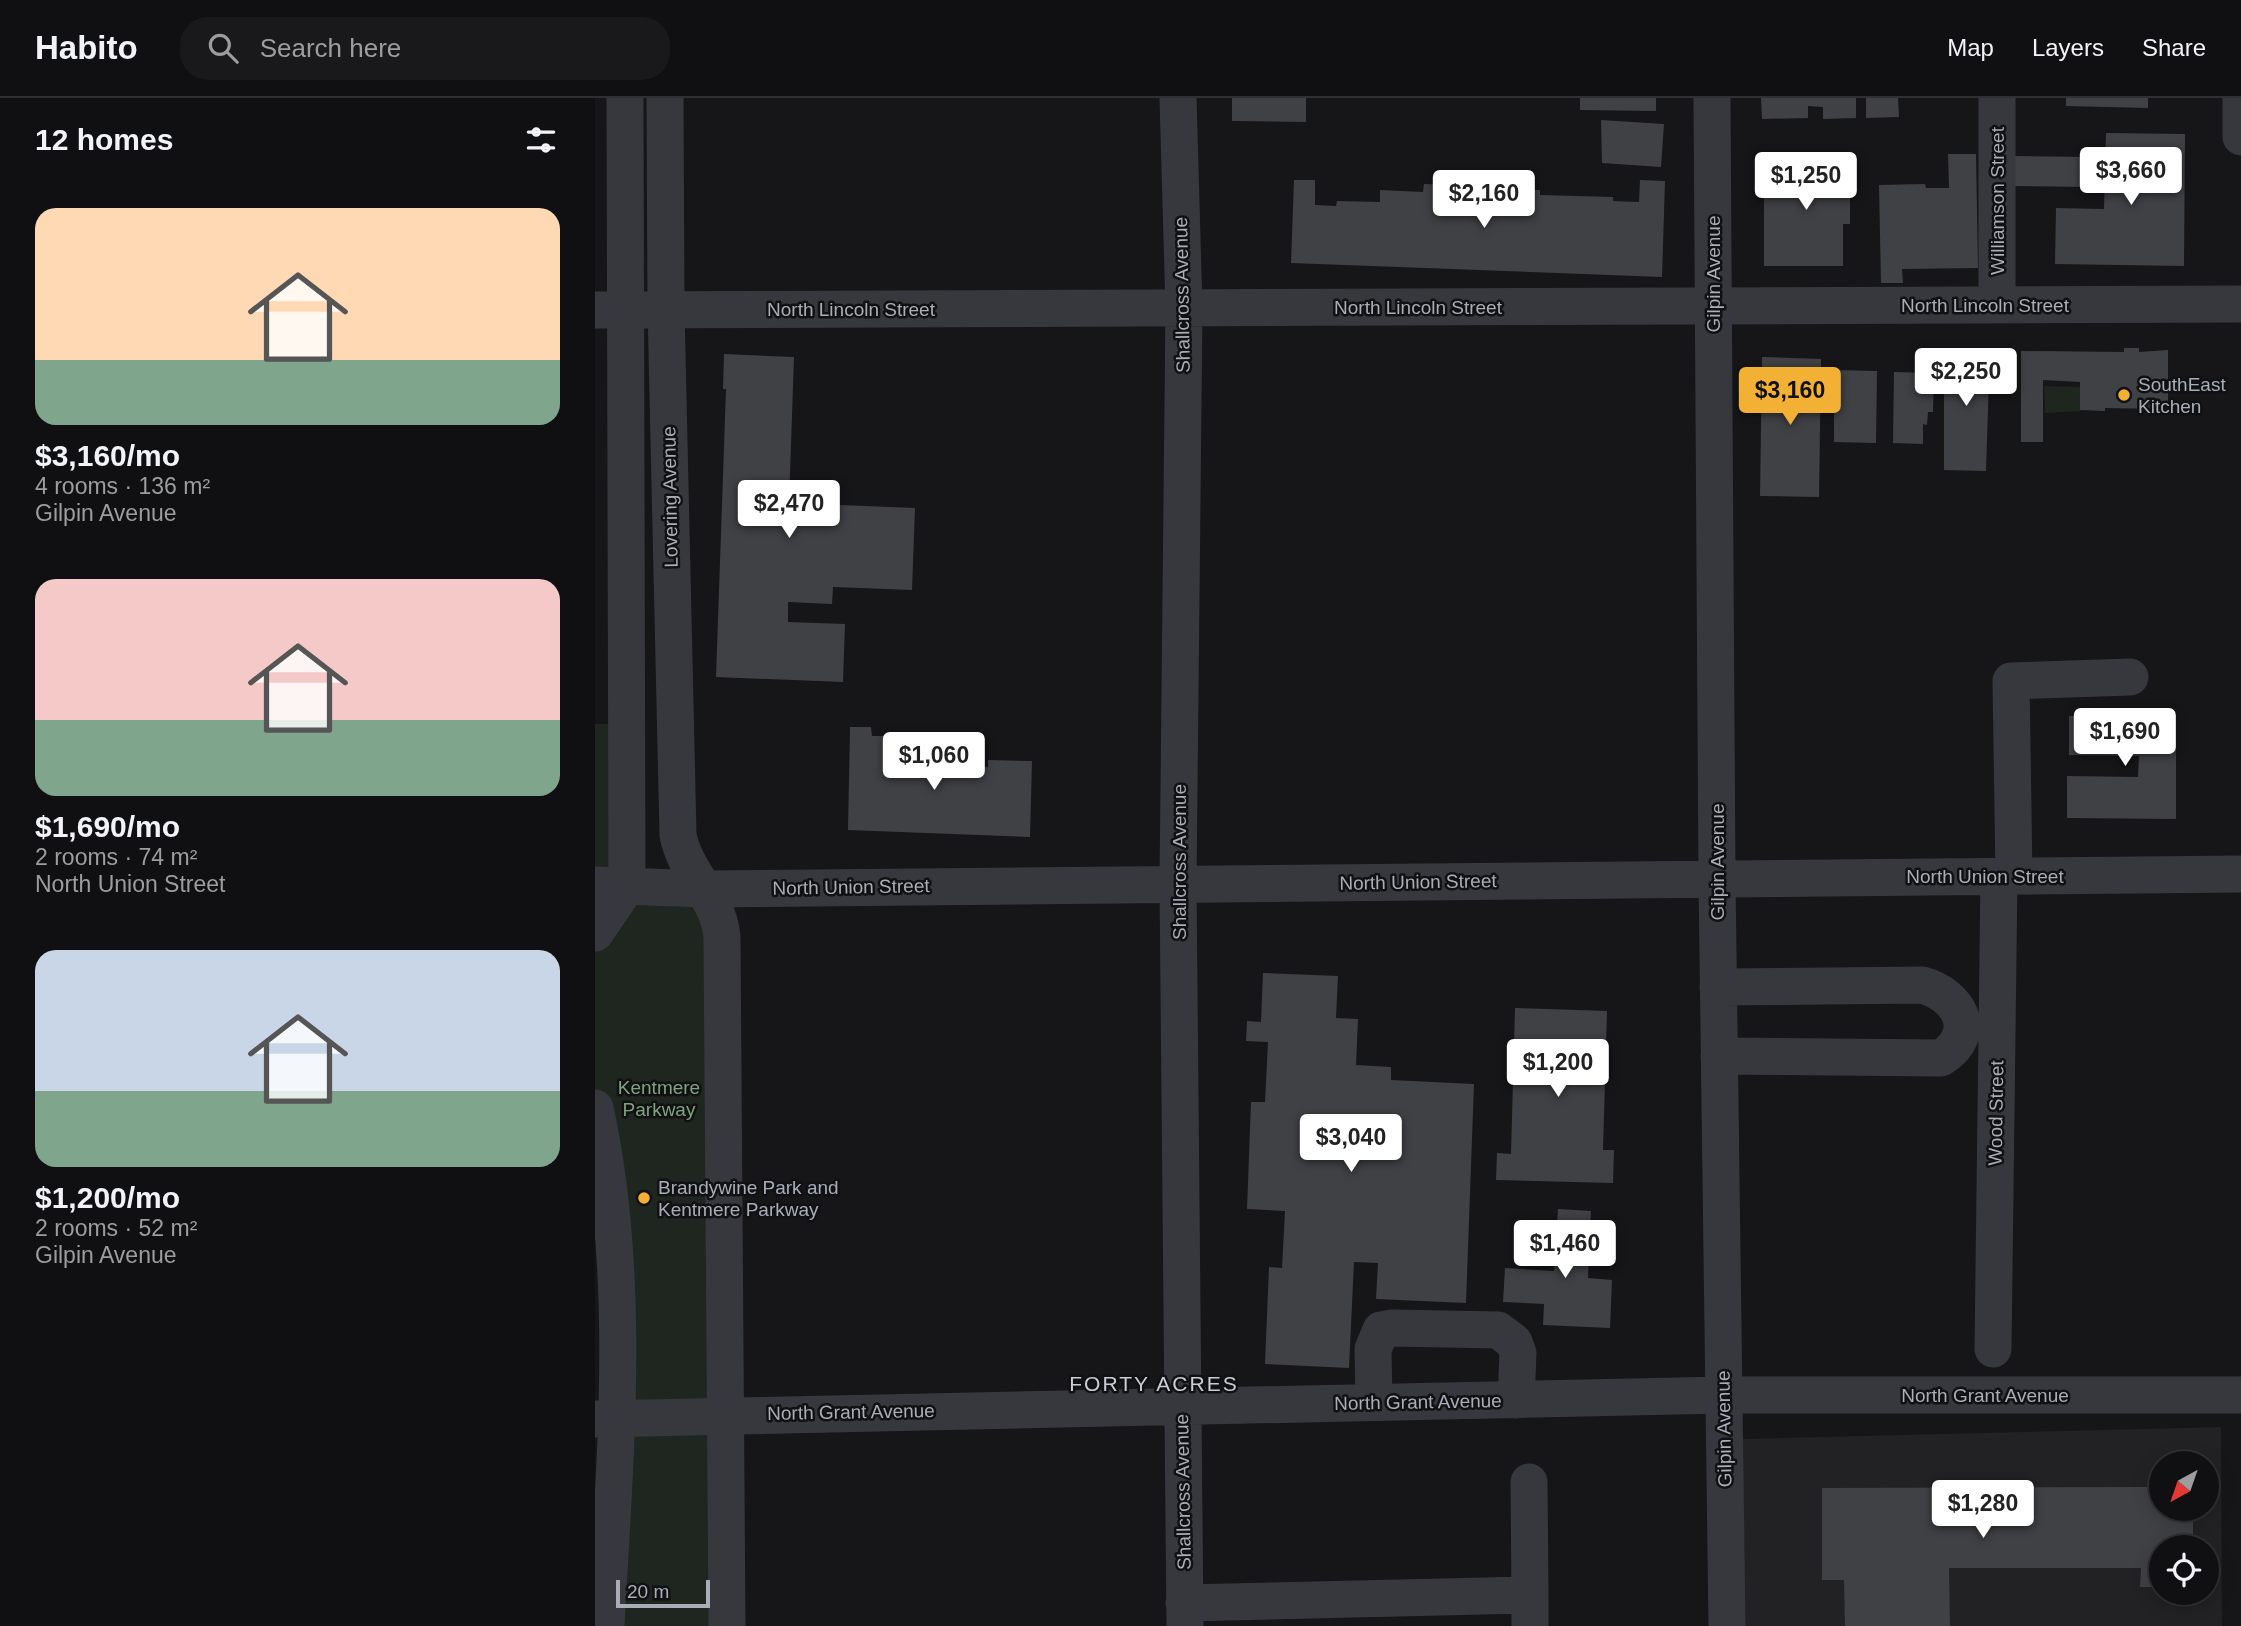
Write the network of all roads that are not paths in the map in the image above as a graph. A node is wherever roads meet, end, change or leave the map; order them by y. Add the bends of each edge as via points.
1 (625, 98) edge
2 (666, 98) edge
3 (1178, 98) edge
4 (1712, 98) edge
5 (1997, 98) edge
6 (2241, 98) edge
7 (2241, 137) edge
8 (1997, 304) junction
9 (2241, 304) edge
10 (1713, 306) junction
11 (1184, 308) junction
12 (610, 309) edge
13 (666, 309) junction
14 (610, 525) edge
15 (2130, 677) dead end
16 (2241, 874) edge
17 (2006, 876) junction
18 (1717, 879) junction
19 (1178, 884) junction
20 (611, 885) edge
21 (703, 889) junction
22 (595, 933) edge
23 (1718, 987) junction
24 (1719, 1056) junction
25 (595, 1108) edge
26 (1993, 1349) dead end
27 (1724, 1395) junction
28 (2241, 1395) edge
29 (1516, 1400) junction
30 (1374, 1402) junction
31 (1181, 1406) junction
32 (725, 1414) junction
33 (606, 1419) edge
34 (1529, 1482) dead end
35 (1530, 1611) edge
36 (1367, 1612) edge
37 (1185, 1615) edge
38 (606, 1626) edge
39 (727, 1626) edge
40 (1727, 1626) edge

1 - 12 street
2 - 13 street, Lovering Avenue
3 - 11 street, Shallcross Avenue
4 - 10 street, Gilpin Avenue
5 - 8 street, Williamson Street
6 - 7 street
8 - 9 street, North Lincoln Street
8 - 10 street, North Lincoln Street
10 - 11 street, North Lincoln Street
10 - 18 street, Gilpin Avenue
11 - 13 street, North Lincoln Street
11 - 19 street, Shallcross Avenue
12 - 13 street, North Lincoln Street
12 - 14 street
13 - 21 street, Lovering Avenue via 678,835 685,859
14 - 20 street
15 - 17 street, Wood Street via 2011,681
16 - 17 street, North Union Street
17 - 18 street, North Union Street
17 - 26 street, Wood Street
18 - 19 street, North Union Street
18 - 23 street, Gilpin Avenue
19 - 21 street, North Union Street
19 - 31 street, Shallcross Avenue
20 - 21 street, North Union Street
20 - 22 street
21 - 32 street via 721,922 722,937
23 - 24 street, Gilpin Avenue
23 - 24 street via 1922,985 1950,999 1962,1020 1959,1041 1941,1058
24 - 27 street, Gilpin Avenue
25 - 33 street via 608,1175 618,1288
27 - 28 street, North Grant Avenue
27 - 29 street, North Grant Avenue
27 - 40 street, Gilpin Avenue
29 - 30 street, North Grant Avenue
29 - 30 street via 1518,1353 1514,1342 1498,1330 1392,1328 1381,1331 1373,1349
30 - 31 street, North Grant Avenue
31 - 32 street, North Grant Avenue
31 - 37 street, Shallcross Avenue
32 - 33 street, North Grant Avenue
32 - 39 street
33 - 38 street
34 - 35 street
35 - 36 street
36 - 37 street

